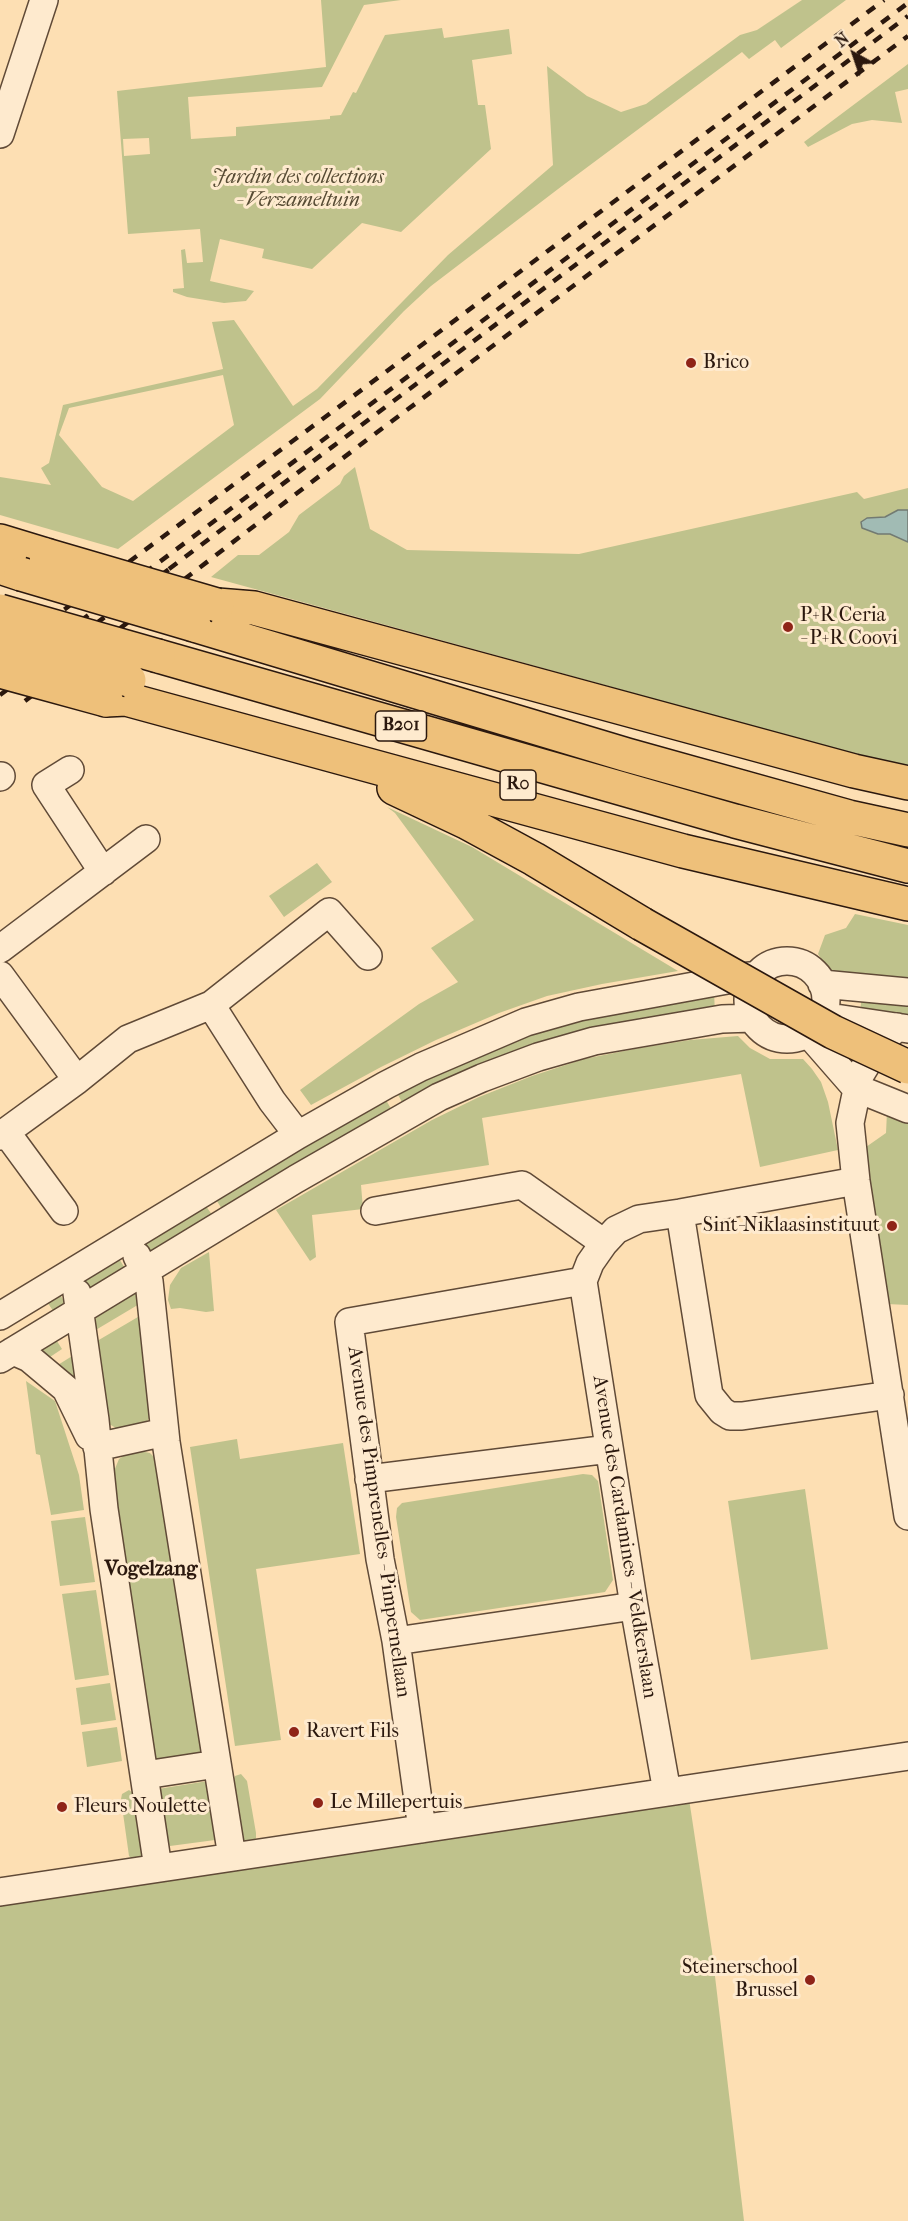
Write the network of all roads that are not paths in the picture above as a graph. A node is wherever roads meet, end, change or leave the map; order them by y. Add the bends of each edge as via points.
1 (44, 0) edge
2 (0, 134) edge
3 (0, 540) edge
4 (22, 565) edge
5 (0, 611) edge
6 (206, 615) junction
7 (0, 644) edge
8 (0, 671) edge
9 (118, 690) junction
10 (70, 770) dead end
11 (908, 783) edge
12 (908, 830) edge
13 (146, 839) dead end
14 (908, 866) edge
15 (102, 872) junction
16 (908, 886) edge
17 (908, 904) edge
18 (0, 949) edge
19 (368, 956) dead end
20 (0, 975) edge
21 (756, 976) junction
22 (822, 984) junction
23 (908, 992) edge
24 (211, 1005) junction
25 (752, 1018) junction
26 (815, 1024) junction
27 (902, 1028) edge
28 (908, 1067) edge
29 (77, 1080) junction
30 (856, 1089) junction
31 (908, 1109) edge
32 (3, 1134) edge
33 (297, 1135) junction
34 (856, 1181) junction
35 (64, 1210) dead end
36 (375, 1211) dead end
37 (680, 1213) junction
38 (127, 1238) junction
39 (604, 1243) junction
40 (144, 1270) junction
41 (73, 1271) junction
42 (584, 1281) junction
43 (81, 1309) junction
44 (0, 1316) edge
45 (7, 1355) edge
46 (890, 1395) junction
47 (165, 1432) junction
48 (97, 1447) junction
49 (609, 1449) junction
50 (369, 1479) junction
51 (908, 1516) edge
52 (634, 1606) junction
53 (396, 1641) junction
54 (908, 1756) edge
55 (217, 1764) junction
56 (145, 1775) junction
57 (667, 1792) junction
58 (422, 1829) junction
59 (232, 1857) junction
60 (158, 1868) junction
61 (0, 1892) edge

1 - 2 street
3 - 4 highway
4 - 6 highway, bridge
5 - 14 highway, B201, bridge via 723,818
6 - 11 highway via 255,608
6 - 12 highway via 627,755
7 - 9 highway, R0, bridge
8 - 9 highway, bridge
9 - 16 highway, R0
9 - 17 highway via 126,699 683,851
9 - 28 highway, bridge via 121,709 399,790 534,859 833,1032
10 - 15 street via 46,785
13 - 15 street
15 - 18 street
19 - 24 street via 329,912
20 - 29 street
21 - 22 street via 766,967 792,962 814,973
21 - 25 street via 749,989
21 - 33 street via 579,1007 526,1022 386,1084
22 - 23 street
22 - 26 street via 825,994
24 - 29 street via 128,1039
24 - 33 street
25 - 26 street via 760,1029 783,1039 796,1038
25 - 40 street via 722,1019 594,1041 482,1078 413,1112
26 - 27 street
26 - 30 street
27 - 30 street via 877,1047 865,1063
29 - 32 street
30 - 31 street
30 - 34 street via 850,1123
32 - 35 street
33 - 38 street
34 - 37 street
34 - 46 street
36 - 39 street via 522,1185
37 - 39 street via 639,1219 616,1230
37 - 46 street via 709,1395 722,1411 742,1416
38 - 40 street
38 - 41 street
39 - 42 street via 590,1263
40 - 43 street
40 - 47 street via 149,1281
41 - 43 street
41 - 44 street
42 - 49 street, Avenue des Cardamines - Veldkerslaan
42 - 50 street, Avenue des Pimprenelles - Pimpernellaan via 349,1322
43 - 45 street
43 - 48 street
45 - 48 street via 29,1358 66,1389
46 - 51 street
47 - 48 street
47 - 55 street
48 - 56 street
49 - 50 street
49 - 52 street, Avenue des Cardamines - Veldkerslaan
50 - 53 street, Avenue des Pimprenelles - Pimpernellaan
52 - 53 street
52 - 57 street, Avenue des Cardamines - Veldkerslaan
53 - 58 street, Avenue des Pimprenelles - Pimpernellaan
54 - 57 street
55 - 56 street
55 - 59 street
56 - 60 street
57 - 58 street
58 - 59 street
59 - 60 street
60 - 61 street

